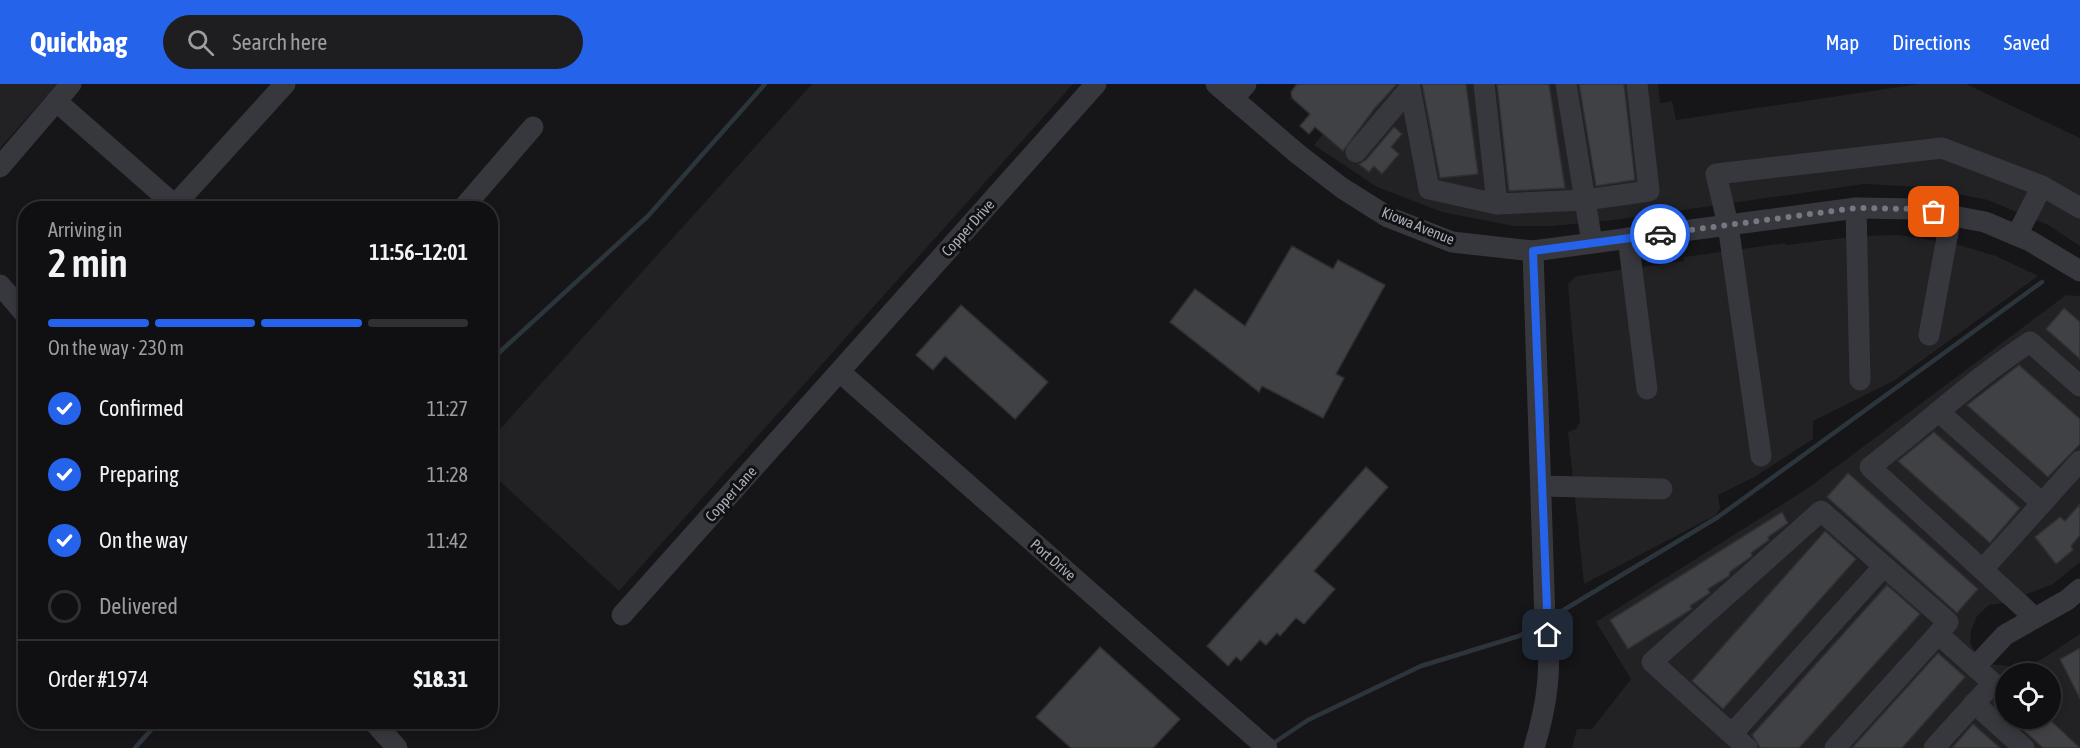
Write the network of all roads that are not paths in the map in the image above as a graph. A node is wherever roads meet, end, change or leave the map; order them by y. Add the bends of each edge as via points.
1 (71, 84) edge
2 (285, 84) edge
3 (1096, 84) edge
4 (1216, 84) edge
5 (1484, 84) edge
6 (1566, 84) edge
7 (1637, 84) edge
8 (1239, 91) edge
9 (56, 101) junction
10 (533, 127) dead end
11 (1356, 152) dead end
12 (0, 167) edge
13 (2042, 186) junction
14 (1585, 200) junction
15 (169, 201) edge
16 (181, 201) edge
17 (469, 201) edge
18 (1497, 204) junction
19 (1856, 208) junction
20 (2080, 208) edge
21 (1951, 216) junction
22 (1728, 225) junction
23 (2017, 235) junction
24 (1628, 238) junction
25 (1592, 243) junction
26 (1533, 251) junction
27 (2080, 271) edge
28 (0, 285) edge
29 (18, 306) edge
30 (1929, 335) dead end
31 (840, 372) junction
32 (1860, 380) dead end
33 (2080, 386) edge
34 (1647, 389) dead end
35 (1940, 413) junction
36 (1761, 456) dead end
37 (2080, 461) edge
38 (1541, 486) junction
39 (1662, 489) dead end
40 (2042, 503) junction
41 (1884, 566) junction
42 (1983, 569) junction
43 (2080, 589) edge
44 (622, 615) dead end
45 (2035, 618) junction
46 (1938, 634) junction
47 (1975, 667) junction
48 (1974, 703) junction
49 (380, 729) edge
50 (1739, 741) edge
51 (397, 748) edge
52 (1267, 748) edge
53 (1534, 748) edge
54 (1835, 748) edge
55 (1934, 748) edge
56 (2024, 748) edge

1 - 9 street
2 - 16 street
3 - 31 street, Copper Drive
4 - 8 street, Kiowa Avenue
5 - 18 street
6 - 14 street
7 - 14 street via 1649,191
8 - 26 street, Kiowa Avenue via 1299,155 1388,217 1452,242
9 - 12 street
9 - 15 street
10 - 17 street
11 - 18 street via 1410,88 1428,189
13 - 20 street
13 - 22 street via 1942,148 1716,174
13 - 23 street
14 - 18 street
14 - 25 street
19 - 21 street, Kiowa Avenue via 1916,209
19 - 22 street, Kiowa Avenue
19 - 32 street
21 - 23 street, Kiowa Avenue via 1985,222
21 - 30 street
22 - 24 street, Kiowa Avenue
22 - 36 street
23 - 27 street, Kiowa Avenue
24 - 25 street, Kiowa Avenue
24 - 34 street
25 - 26 street, Kiowa Avenue
26 - 38 street
28 - 29 street
31 - 44 street, Copper Lane
31 - 52 street, Port Drive
33 - 35 street via 2030,342 1987,370
35 - 40 street
35 - 42 street via 1870,468
37 - 40 street
38 - 39 street
38 - 53 street via 1545,621 1550,649 1546,706
40 - 42 street
41 - 46 street via 1948,622
41 - 50 street
41 - 50 street via 1821,510 1652,662
42 - 45 street
43 - 45 street
45 - 47 street via 2005,635
46 - 47 street
46 - 54 street
47 - 48 street via 1993,683
48 - 55 street
48 - 56 street
49 - 51 street

